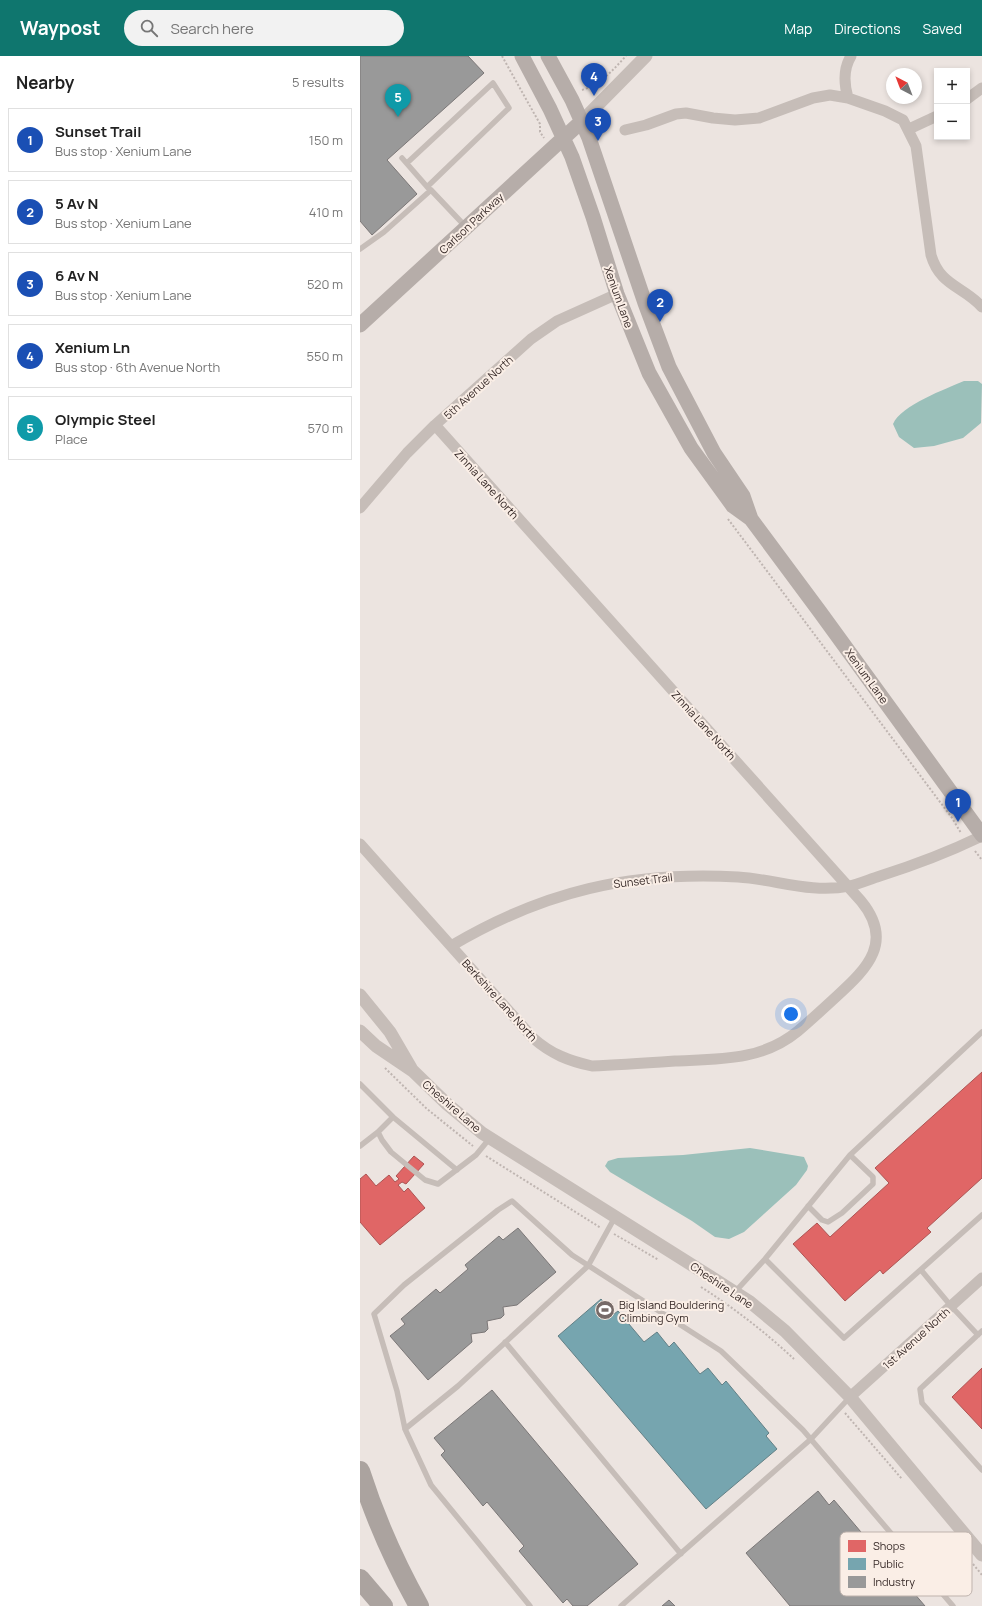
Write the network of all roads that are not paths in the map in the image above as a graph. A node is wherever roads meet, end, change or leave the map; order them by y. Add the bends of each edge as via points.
1 (522, 56) edge
2 (548, 56) edge
3 (646, 56) edge
4 (851, 56) edge
5 (982, 88) edge
6 (970, 97) edge
7 (848, 98) junction
8 (934, 117) edge
9 (582, 121) junction
10 (909, 129) junction
11 (625, 130) dead end
12 (563, 137) junction
13 (402, 158) dead end
14 (407, 164) junction
15 (429, 188) junction
16 (466, 227) junction
17 (361, 247) edge
18 (617, 294) junction
19 (982, 307) edge
20 (360, 324) edge
21 (435, 426) junction
22 (360, 508) edge
23 (750, 519) junction
24 (982, 836) edge
25 (360, 844) edge
26 (848, 886) junction
27 (451, 946) junction
28 (360, 995) edge
29 (360, 1031) edge
30 (798, 1031) joint
31 (982, 1032) edge
32 (413, 1071) junction
33 (360, 1084) edge
34 (393, 1117) junction
35 (378, 1132) junction
36 (490, 1138) junction
37 (360, 1146) edge
38 (850, 1155) junction
39 (457, 1170) junction
40 (808, 1206) junction
41 (982, 1215) edge
42 (615, 1217) junction
43 (765, 1259) junction
44 (588, 1266) junction
45 (921, 1270) junction
46 (982, 1278) edge
47 (734, 1292) junction
48 (951, 1306) junction
49 (980, 1333) edge
50 (505, 1342) junction
51 (850, 1397) junction
52 (405, 1429) junction
53 (811, 1439) junction
54 (982, 1470) edge
55 (360, 1471) edge
56 (890, 1532) edge
57 (956, 1532) edge
58 (681, 1554) junction
59 (360, 1579) edge
60 (944, 1596) edge
61 (383, 1606) edge
62 (419, 1606) edge
63 (530, 1606) edge
64 (621, 1606) edge
65 (953, 1606) edge

1 - 12 main road, Xenium Lane
2 - 9 main road, Xenium Lane
3 - 9 street
4 - 7 street via 845,73
5 - 6 street
7 - 10 street via 903,120
7 - 11 street via 830,95 813,98 759,118 736,120 676,114
8 - 10 street
9 - 12 main road, Carlson Parkway
9 - 23 main road, Xenium Lane via 669,367 714,453 743,496
10 - 19 street via 916,146 934,264 938,272 949,282
12 - 16 main road, Carlson Parkway
12 - 18 main road, Xenium Lane via 593,217
13 - 14 lane
14 - 15 lane
14 - 15 lane via 493,82 508,108
15 - 16 lane
15 - 17 lane via 384,232
16 - 20 main road, Carlson Parkway
18 - 21 street, 5th Avenue North via 557,321 531,339
18 - 23 main road, Xenium Lane via 649,373 690,448 733,506
21 - 22 street, 5th Avenue North via 407,453
21 - 26 street, Zinnia Lane North
23 - 24 main road, Xenium Lane
24 - 26 street, Sunset Trail via 949,852
25 - 27 street, Berkshire Lane North
26 - 27 street, Sunset Trail via 807,888 749,878 702,876 637,879 579,891 525,908
26 - 30 street, Zinnia Lane North via 872,918 875,931 874,951 868,965 859,976
27 - 30 street, Berkshire Lane North via 533,1038 556,1055 573,1062 611,1066 740,1057 774,1047
28 - 32 street, Cheshire Lane via 390,1032
29 - 32 street, Cheshire Lane via 376,1046
31 - 38 lane
32 - 36 street, Cheshire Lane via 447,1104
33 - 34 lane
34 - 35 lane
34 - 39 lane
35 - 37 lane
35 - 39 lane via 391,1152 425,1180 438,1184
36 - 39 lane via 476,1155
36 - 42 street, Cheshire Lane
38 - 40 lane
38 - 40 lane via 873,1177 873,1184 842,1213 828,1222 822,1220
40 - 43 lane
41 - 45 lane
42 - 44 lane
42 - 47 street, Cheshire Lane
43 - 45 lane via 844,1338
43 - 47 lane
44 - 50 lane
44 - 52 lane via 572,1255 512,1201 404,1285 374,1314 398,1391
44 - 53 lane via 721,1351
45 - 48 lane
46 - 48 street, 1st Avenue North
47 - 51 street, Cheshire Lane via 786,1331
48 - 49 lane
48 - 51 street, 1st Avenue North
49 - 54 lane via 920,1389 922,1403
50 - 52 lane via 458,1386
50 - 58 lane
51 - 53 lane
51 - 57 street, Cheshire Lane
52 - 63 lane via 431,1485
53 - 56 lane
53 - 58 lane
55 - 62 highway via 389,1548
58 - 64 lane
59 - 61 highway
60 - 65 lane

